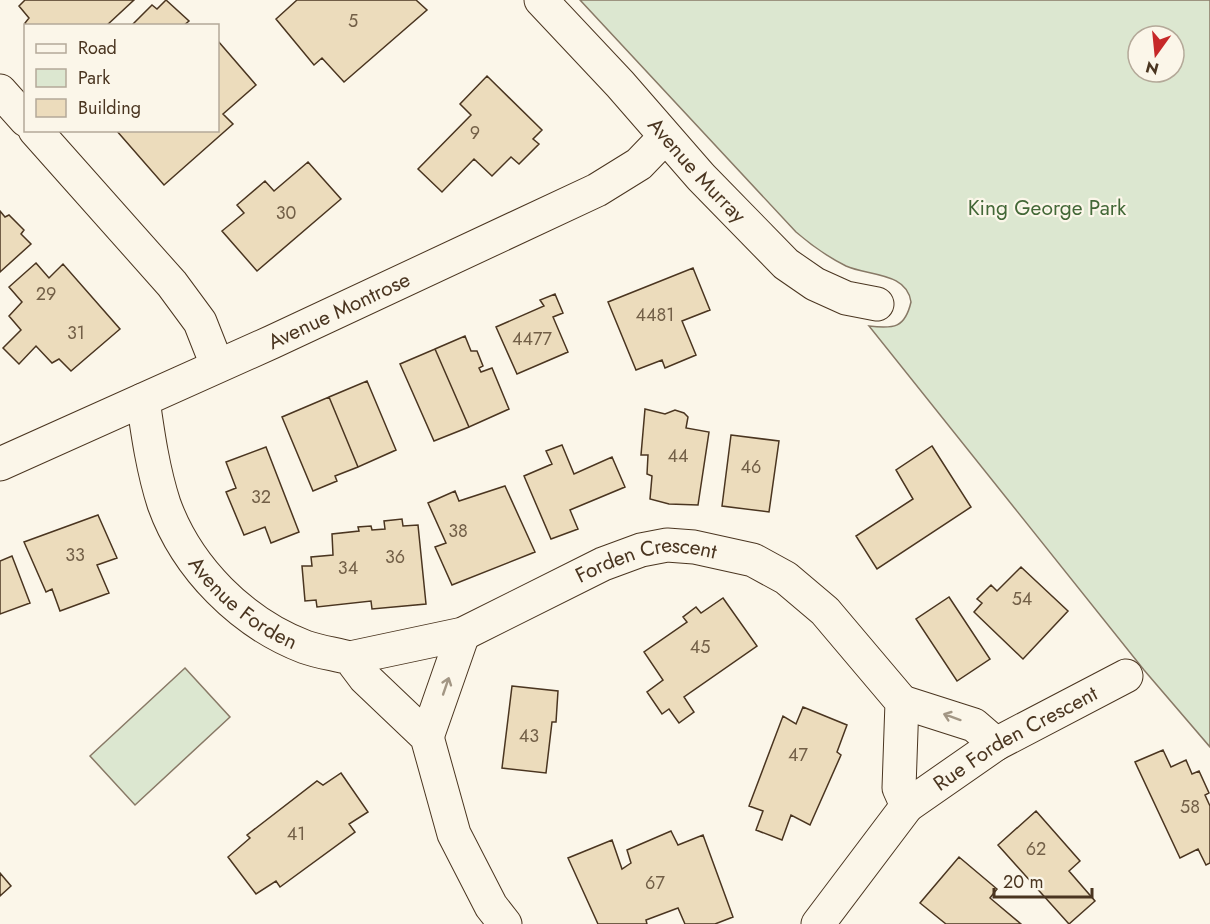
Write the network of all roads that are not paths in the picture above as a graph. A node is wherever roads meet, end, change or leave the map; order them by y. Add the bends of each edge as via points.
1 (541, 0) edge
2 (0, 92) edge
3 (24, 118) edge
4 (37, 132) edge
5 (665, 137) junction
6 (877, 304) dead end
7 (217, 365) junction
8 (143, 400) junction
9 (0, 464) edge
10 (463, 634) junction
11 (350, 658) junction
12 (1126, 676) dead end
13 (902, 702) junction
14 (427, 736) junction
15 (996, 744) junction
16 (908, 806) junction
17 (505, 924) edge
18 (818, 924) edge

1 - 5 street, Avenue Murray
2 - 3 street
4 - 7 street via 172,284 200,322
5 - 6 street, Avenue Murray via 786,264 815,284 846,298
5 - 7 street, Avenue Montrose via 639,164 597,190
7 - 8 street, Avenue Montrose
8 - 9 street, Avenue Montrose
8 - 11 street, Avenue Forden via 155,473 165,505 193,560 234,604 260,623 306,648
10 - 11 street, Forden Crescent
10 - 13 street, Forden Crescent via 603,564 667,545 694,547 753,560 786,578 825,611
14 -> 10 street
11 - 14 street via 365,678
12 - 15 street, Rue Forden Crescent
15 -> 13 street via 974,725
13 - 16 street via 899,788
14 - 17 street via 453,834 485,897
15 - 16 street, Rue Forden Crescent
16 - 18 street

